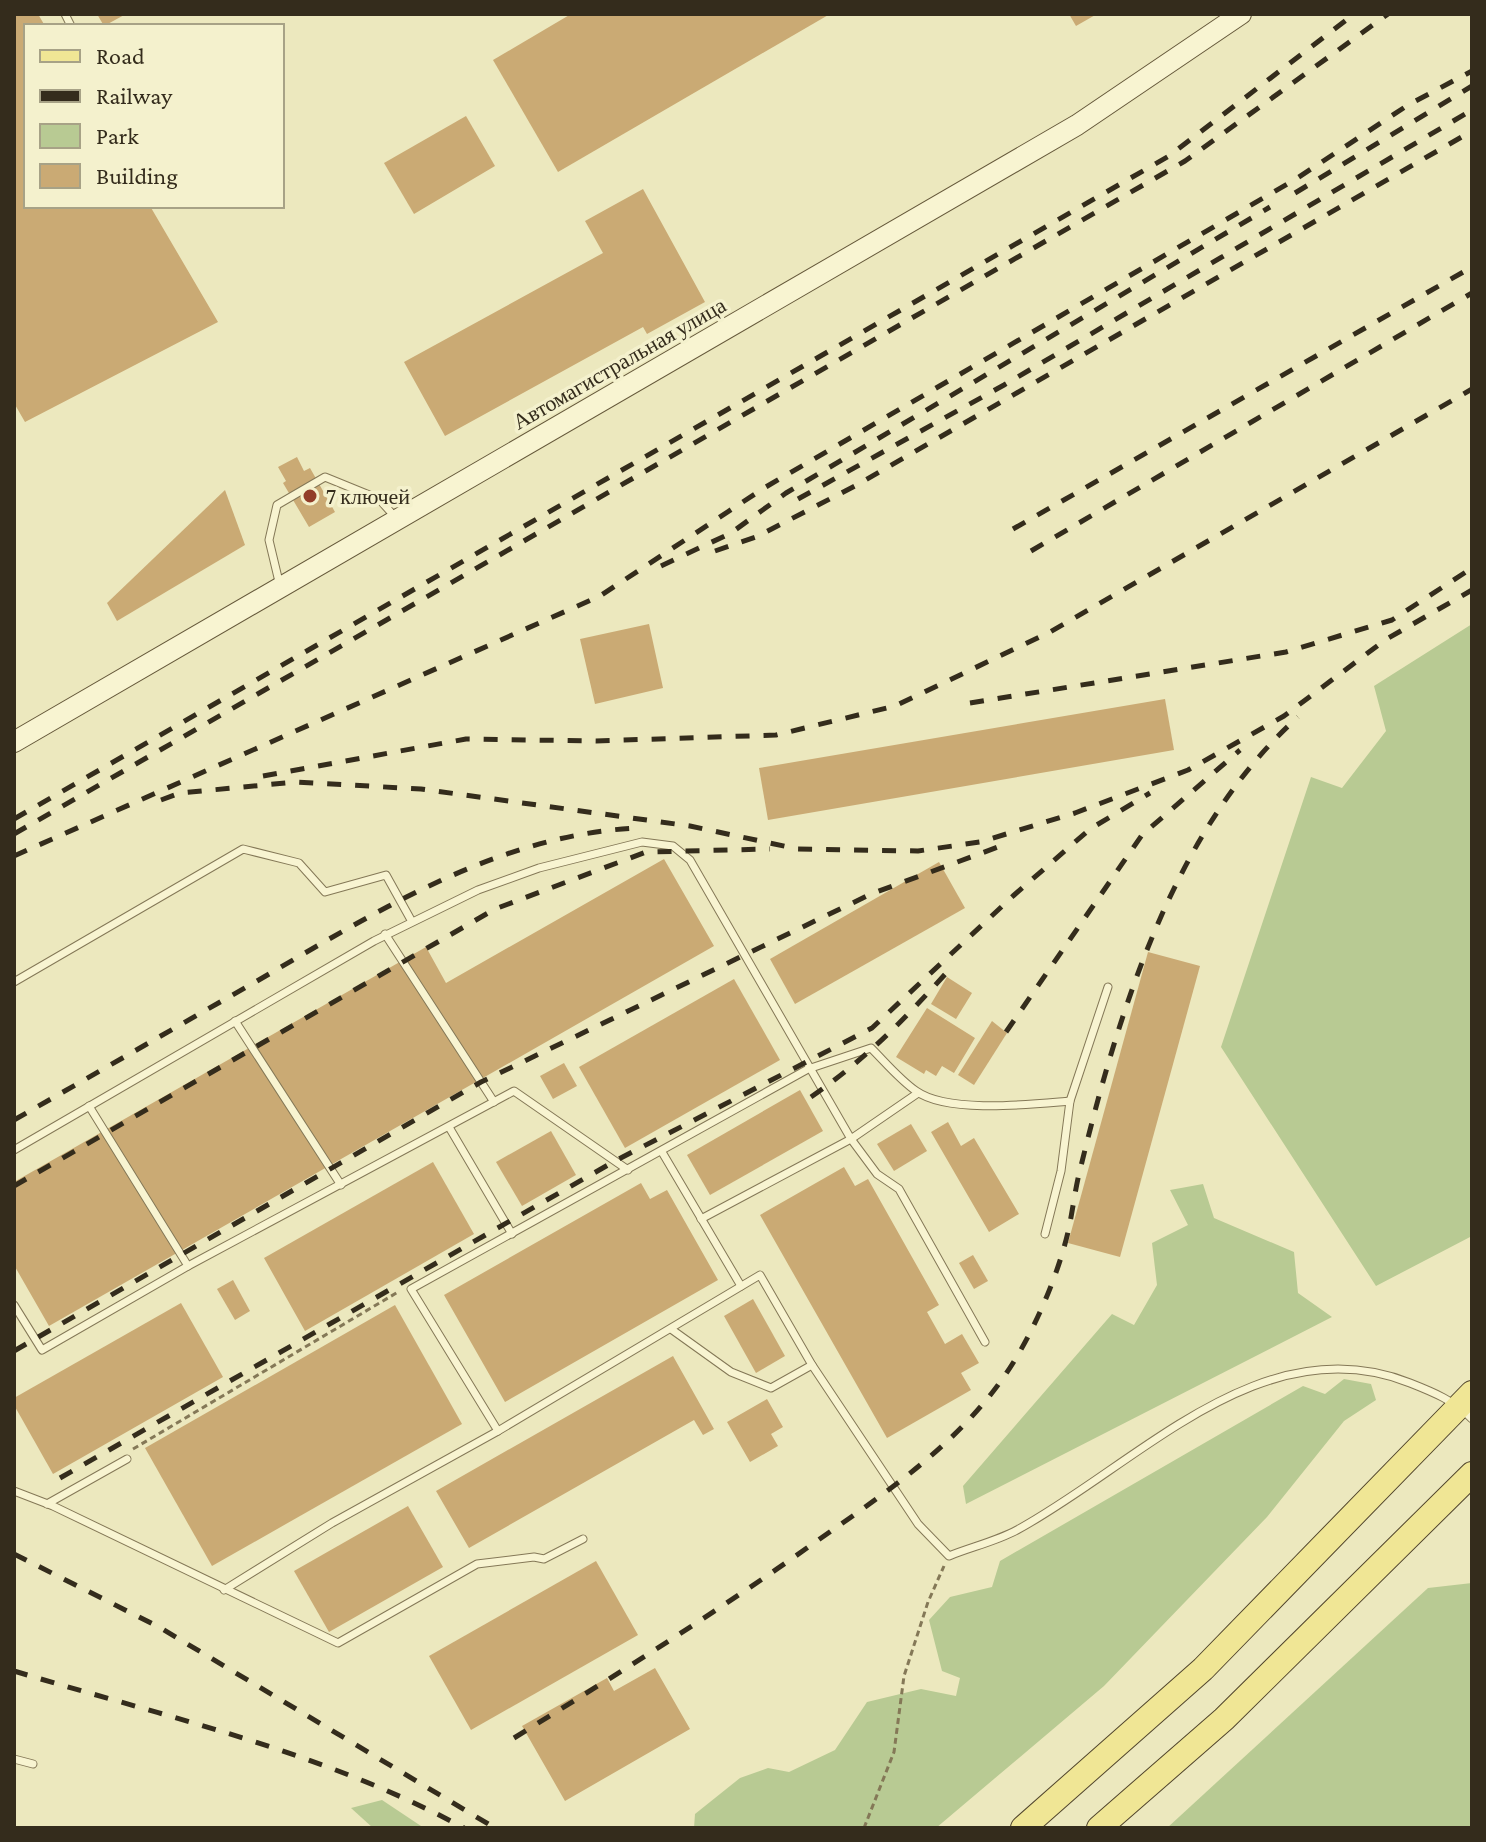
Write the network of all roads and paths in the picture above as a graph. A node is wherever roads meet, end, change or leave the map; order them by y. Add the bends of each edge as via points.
1 (1241, 14) edge
2 (397, 520) junction
3 (281, 590) junction
4 (14, 742) edge
5 (411, 920) junction
6 (385, 934) junction
7 (14, 982) edge
8 (1108, 987) dead end
9 (235, 1021) junction
10 (808, 1069) junction
11 (918, 1093) junction
12 (1070, 1101) junction
13 (494, 1102) junction
14 (89, 1106) junction
15 (449, 1127) junction
16 (851, 1139) junction
17 (14, 1150) edge
18 (662, 1152) junction
19 (628, 1170) junction
20 (341, 1185) junction
21 (701, 1219) junction
22 (512, 1234) junction
23 (1045, 1234) dead end
24 (188, 1266) junction
25 (741, 1286) junction
26 (411, 1289) junction
27 (14, 1305) edge
28 (671, 1329) junction
29 (985, 1342) dead end
30 (812, 1365) junction
31 (1468, 1406) edge
32 (498, 1431) junction
33 (127, 1459) joint
34 (1472, 1474) edge
35 (14, 1491) edge
36 (47, 1504) junction
37 (583, 1539) dead end
38 (949, 1556) junction
39 (224, 1590) junction
40 (14, 1759) edge
41 (33, 1764) dead end
42 (864, 1828) edge
43 (1023, 1828) edge
44 (1099, 1828) edge

1 - 2 main road, Автомагистральная улица via 1077,125
2 - 3 main road, Автомагистральная улица
2 - 3 lane via 379,499 325,477 277,505 269,540
3 - 4 main road, Автомагистральная улица
5 - 6 lane
5 - 7 lane via 386,875 325,892 299,863 243,849
5 - 10 lane via 539,868 642,842 673,846 690,860
6 - 9 lane
6 - 13 lane
8 - 12 lane
9 - 14 lane
9 - 20 lane
10 - 11 lane via 871,1048
10 - 16 lane
10 - 18 lane
11 - 12 lane via 964,1104
11 - 16 lane
12 - 23 lane via 1061,1171
13 - 15 lane
13 - 19 lane via 514,1091
14 - 17 lane
14 - 24 lane
15 - 20 lane
15 - 22 lane
16 - 21 lane
16 - 29 lane via 877,1174 899,1189
18 - 19 lane
18 - 21 lane
19 - 22 lane
20 - 24 lane
21 - 25 lane
22 - 26 lane
24 - 27 lane via 42,1350
25 - 28 lane
25 - 30 lane via 760,1275
26 - 32 lane
26 - 33 path via 135,1445
28 - 30 lane via 731,1372 771,1388
28 - 32 lane
30 - 38 lane via 918,1524
31 - 38 lane via 1374,1371 1307,1369 1207,1408 1016,1530
31 - 43 main road via 1203,1669
32 - 39 lane
33 - 36 lane
34 - 44 main road via 1224,1719
35 - 36 lane
36 - 39 lane
37 - 39 lane via 544,1559 477,1564 338,1643
38 - 42 path via 904,1676 894,1752
40 - 41 lane

